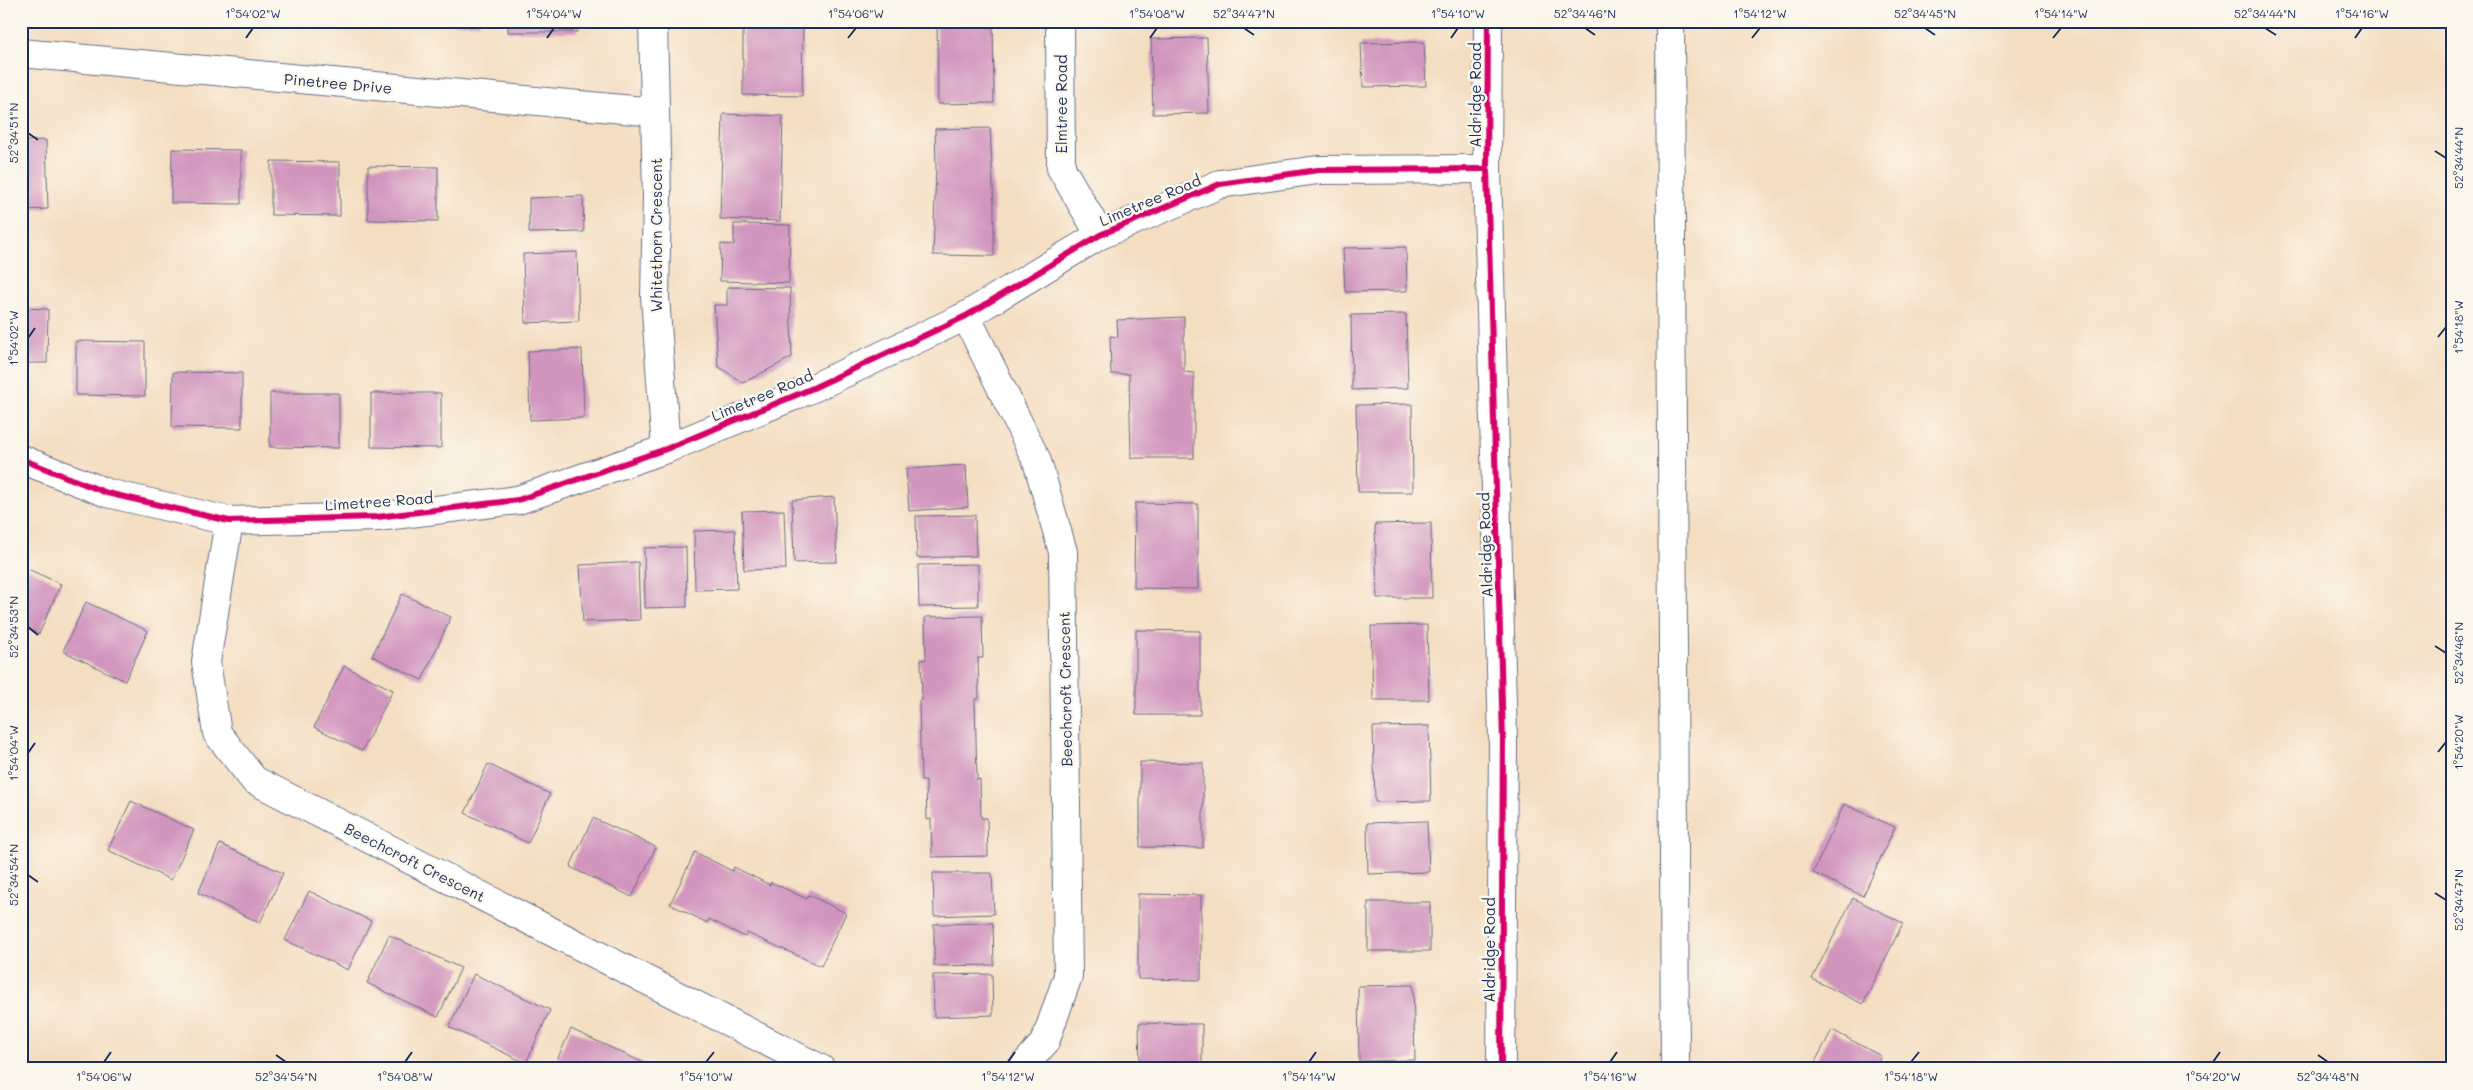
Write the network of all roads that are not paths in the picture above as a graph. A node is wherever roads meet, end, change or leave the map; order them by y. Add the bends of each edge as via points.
1 (653, 21) edge
2 (1060, 21) edge
3 (1488, 21) edge
4 (1670, 21) edge
5 (21, 53) edge
6 (655, 112) junction
7 (1487, 169) junction
8 (1100, 235) junction
9 (966, 316) junction
10 (666, 449) junction
11 (21, 459) edge
12 (228, 522) junction
13 (821, 1069) edge
14 (1021, 1069) edge
15 (1501, 1069) edge
16 (1675, 1069) edge

1 - 6 street, Whitethorn Crescent
2 - 8 street, Elmtree Road via 1061,168
3 - 7 street, Aldridge Road
4 - 16 street
5 - 6 street, Pinetree Drive
6 - 10 street, Whitethorn Crescent via 655,297
7 - 8 street, Limetree Road via 1318,170 1220,184
7 - 15 street, Aldridge Road via 1503,740
8 - 9 street, Limetree Road
9 - 10 street, Limetree Road via 813,388
9 - 14 street, Beechcroft Crescent via 1037,462 1063,552 1068,976 1045,1042
10 - 12 street, Limetree Road via 518,500 377,517
11 - 12 street, Limetree Road via 107,494
12 - 13 street, Beechcroft Crescent via 206,662 217,733 254,780

